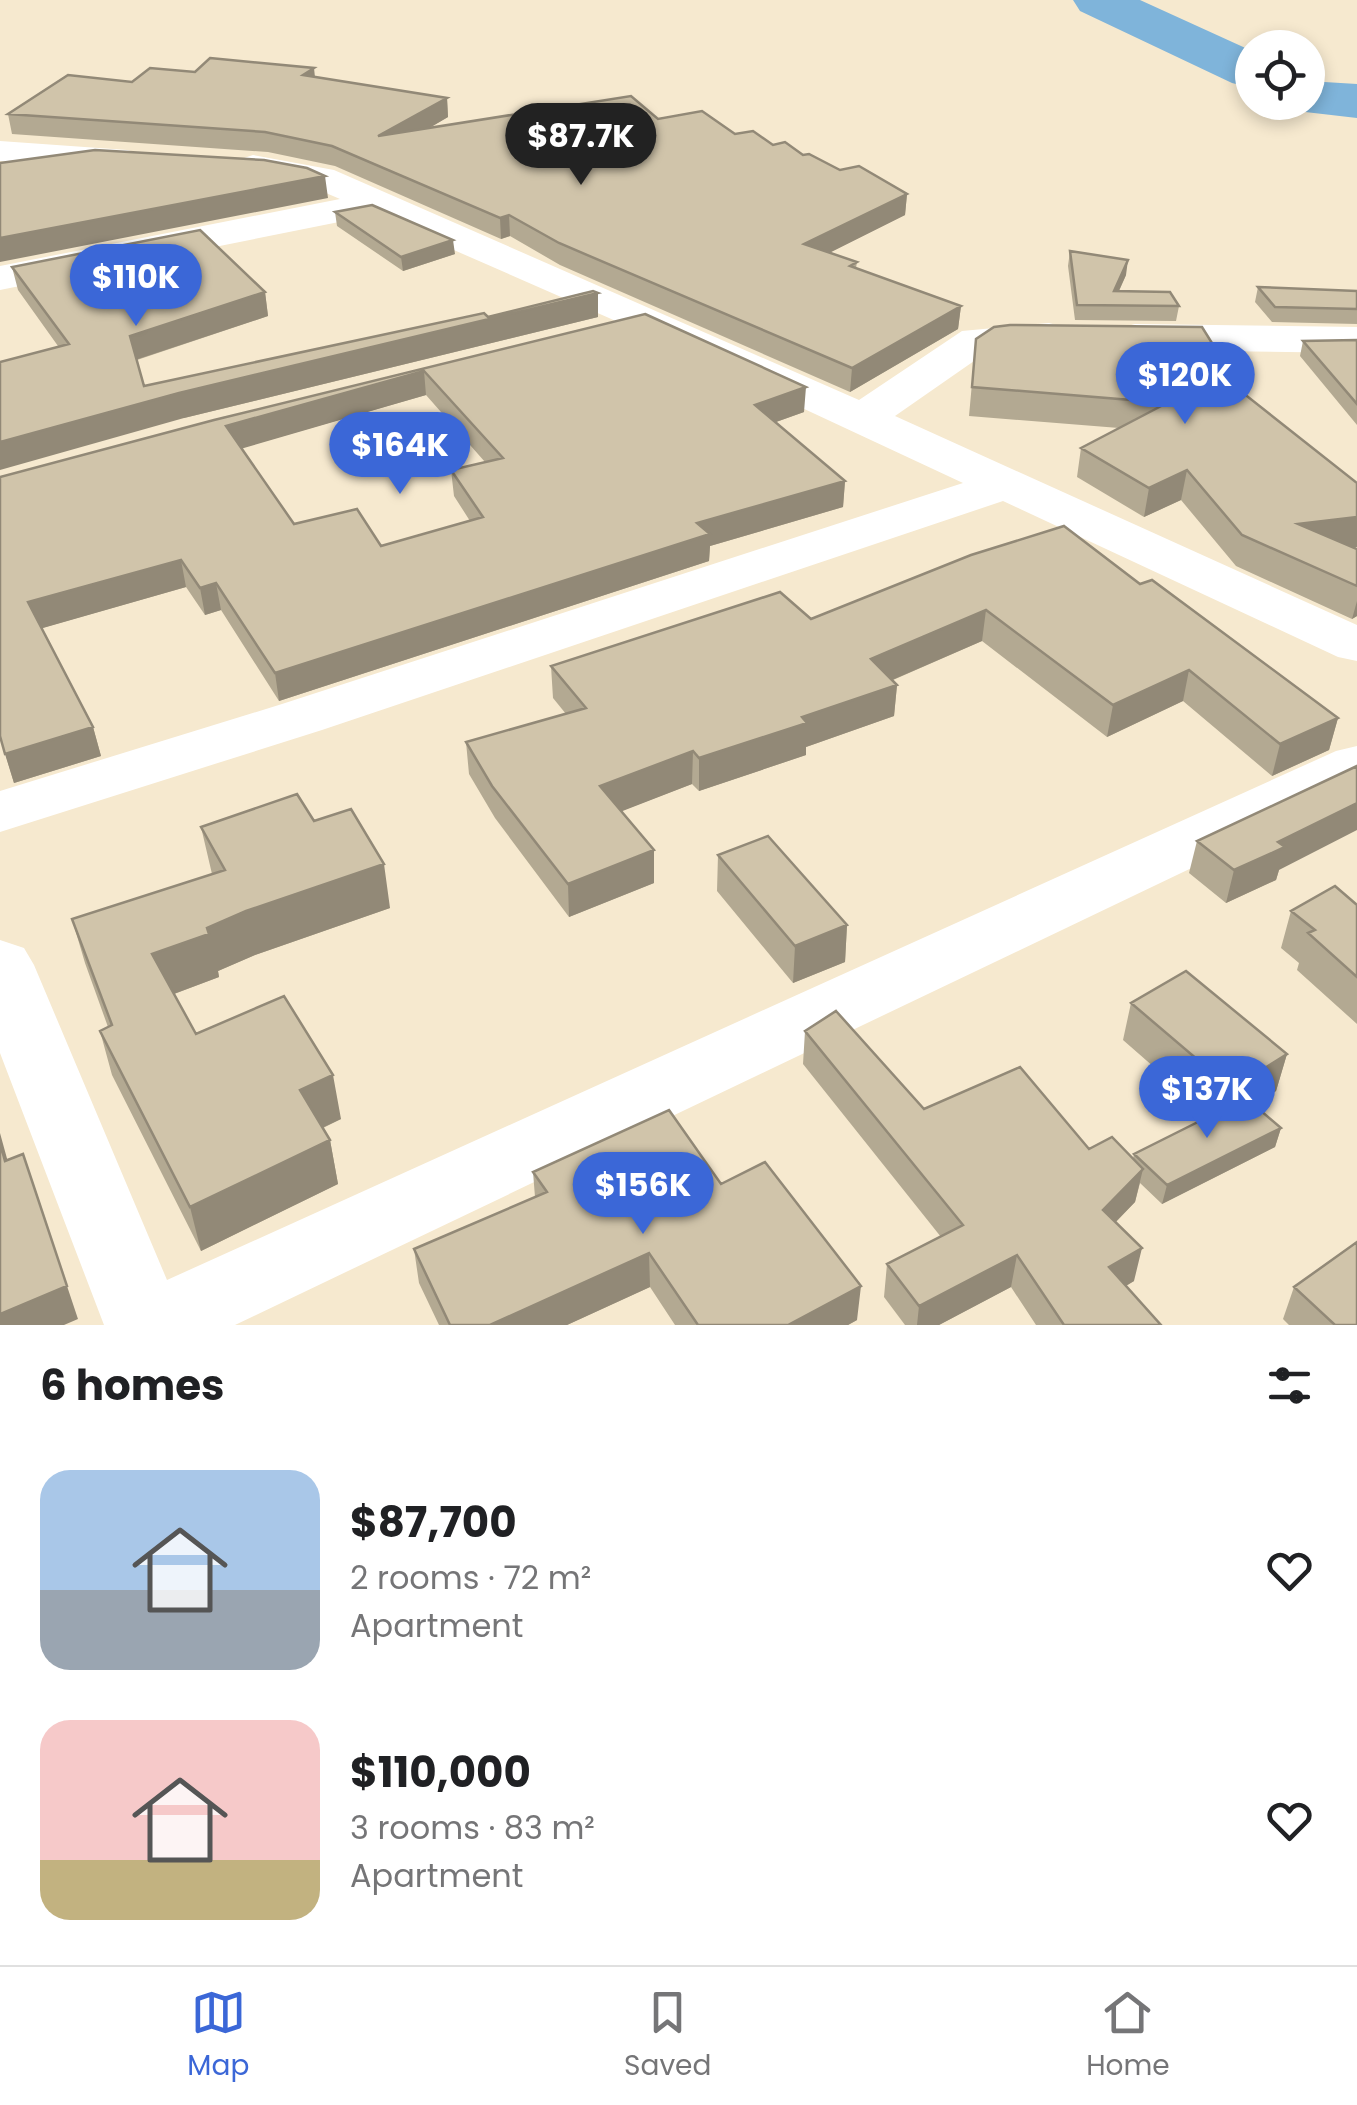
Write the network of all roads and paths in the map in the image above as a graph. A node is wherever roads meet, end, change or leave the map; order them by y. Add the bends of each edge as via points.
1 (0, 151) edge
2 (377, 203) junction
3 (0, 278) edge
4 (650, 320) junction
5 (581, 338) edge
6 (1357, 340) edge
7 (863, 418) junction
8 (1007, 484) junction
9 (1357, 645) edge
10 (1357, 765) edge
11 (0, 812) edge
12 (0, 965) edge
13 (148, 1325) edge

1 - 2 street via 268,166 322,178
2 - 3 street
2 - 4 street
4 - 5 street
4 - 7 street
6 - 7 street via 976,340
7 - 8 street
8 - 9 street
8 - 11 street
10 - 13 street
12 - 13 street

